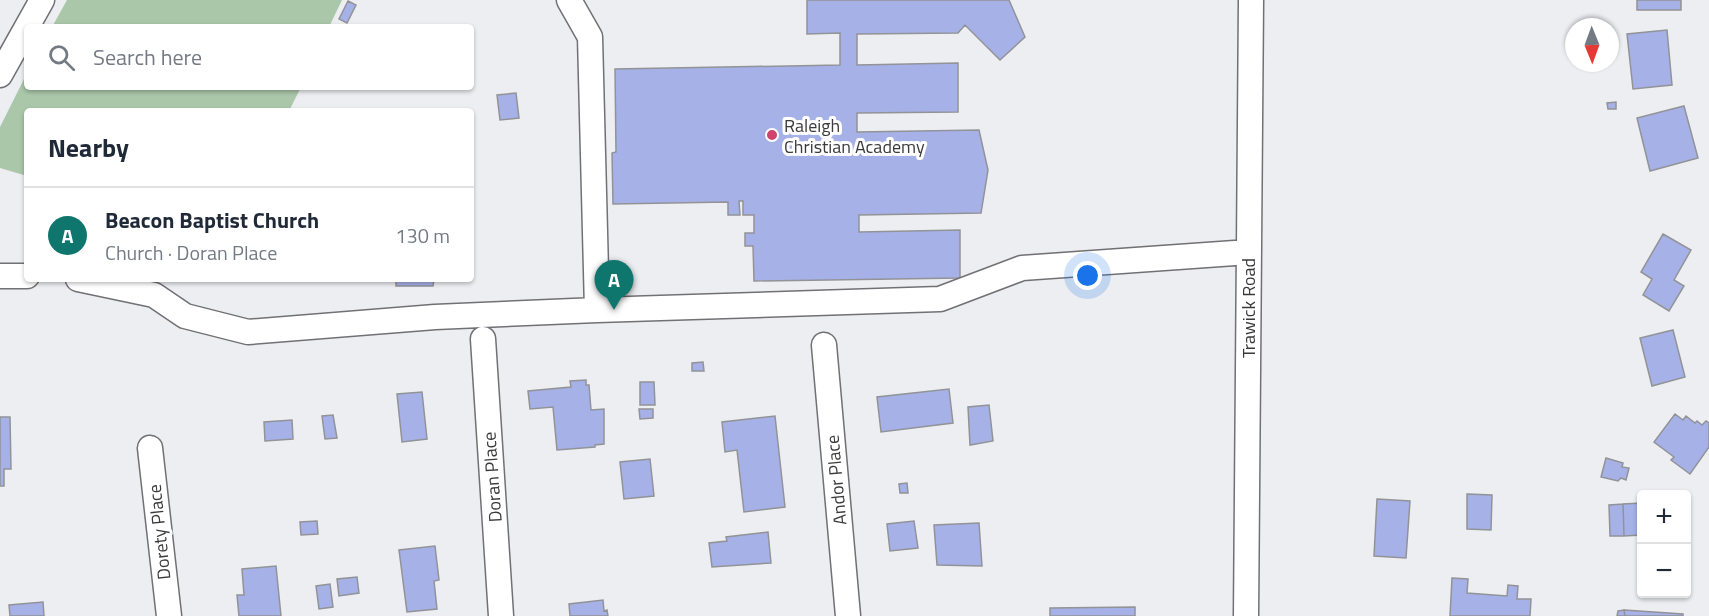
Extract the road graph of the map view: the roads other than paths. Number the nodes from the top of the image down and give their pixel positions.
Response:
1 (42, 0) edge
2 (569, 0) edge
3 (1251, 0) edge
4 (29, 24) edge
5 (24, 32) edge
6 (0, 75) edge
7 (1249, 252) junction
8 (0, 276) edge
9 (24, 276) edge
10 (92, 282) edge
11 (597, 309) junction
12 (483, 339) dead end
13 (824, 345) dead end
14 (150, 448) dead end
15 (168, 616) edge
16 (501, 616) edge
17 (848, 616) edge
18 (1246, 616) edge

1 - 4 street
2 - 11 street
3 - 7 street, Trawick Road
5 - 6 street
7 - 11 street
7 - 18 street, Trawick Road
8 - 9 street
10 - 11 street
12 - 16 street, Doran Place
13 - 17 street, Andor Place
14 - 15 street, Dorety Place

